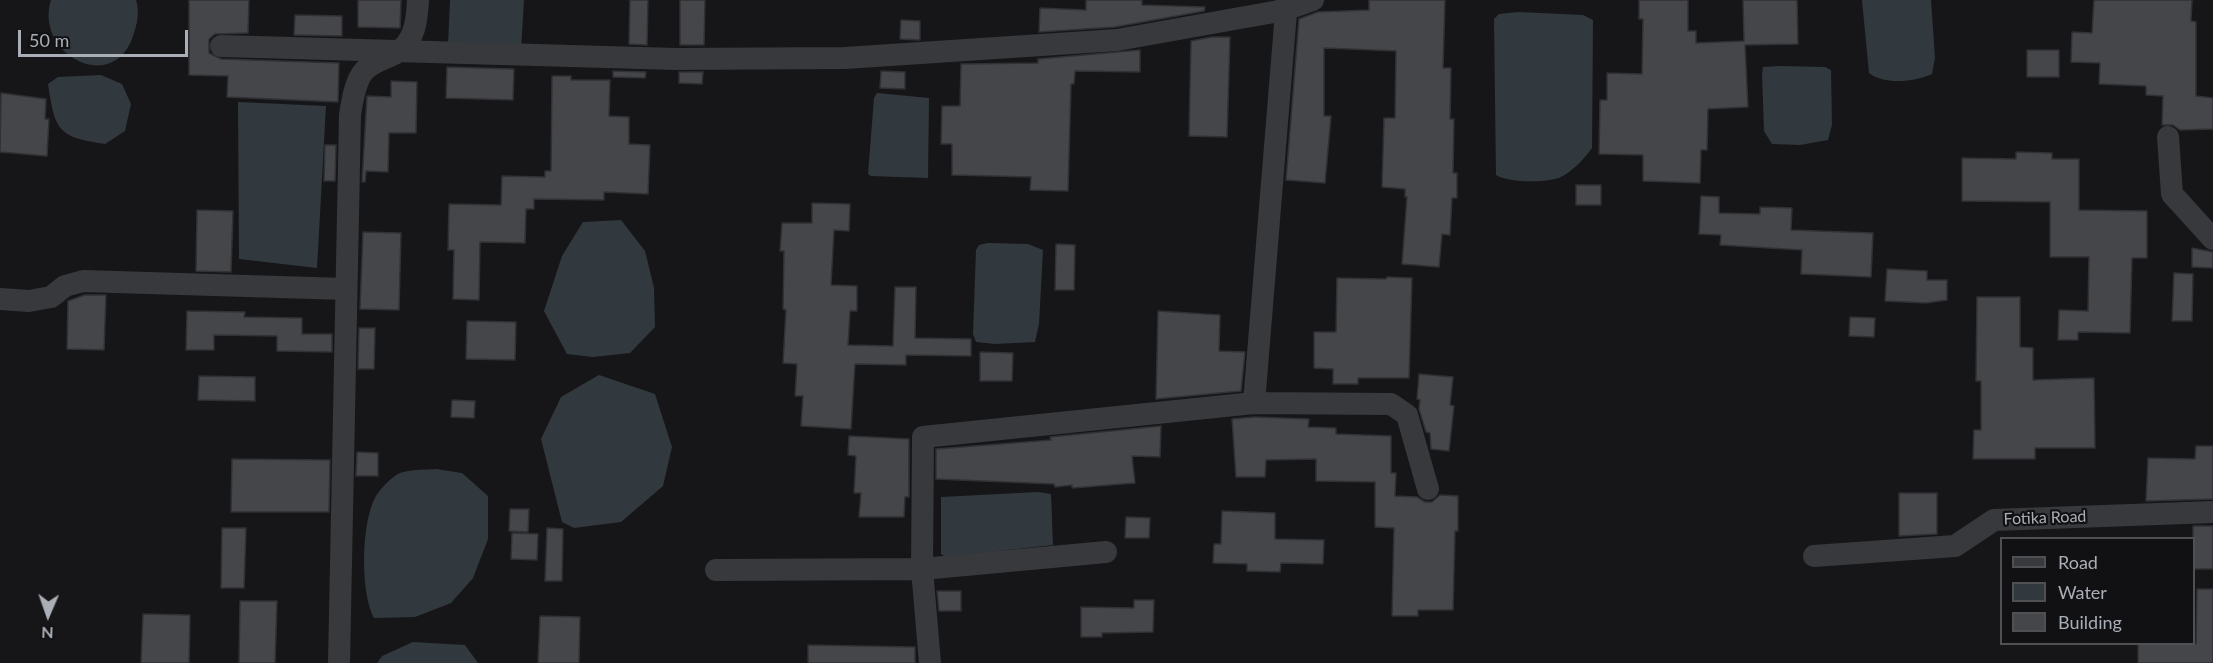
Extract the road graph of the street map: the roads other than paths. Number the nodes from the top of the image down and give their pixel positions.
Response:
1 (418, 0) edge
2 (1313, 0) edge
3 (1286, 5) edge
4 (221, 46) dead end
5 (397, 52) junction
6 (2168, 137) dead end
7 (2213, 239) edge
8 (345, 289) junction
9 (0, 299) edge
10 (1254, 403) junction
11 (1428, 489) dead end
12 (2213, 512) edge
13 (1106, 552) dead end
14 (1814, 556) dead end
15 (922, 569) junction
16 (716, 570) dead end
17 (339, 663) edge
18 (930, 663) edge

1 - 5 street
2 - 3 street
3 - 5 street
3 - 10 street
4 - 5 street
5 - 8 street
6 - 7 street
8 - 9 street
8 - 17 street
10 - 11 street
10 - 15 street
12 - 14 street, Fotika Road
13 - 15 street
15 - 16 street
15 - 18 street

